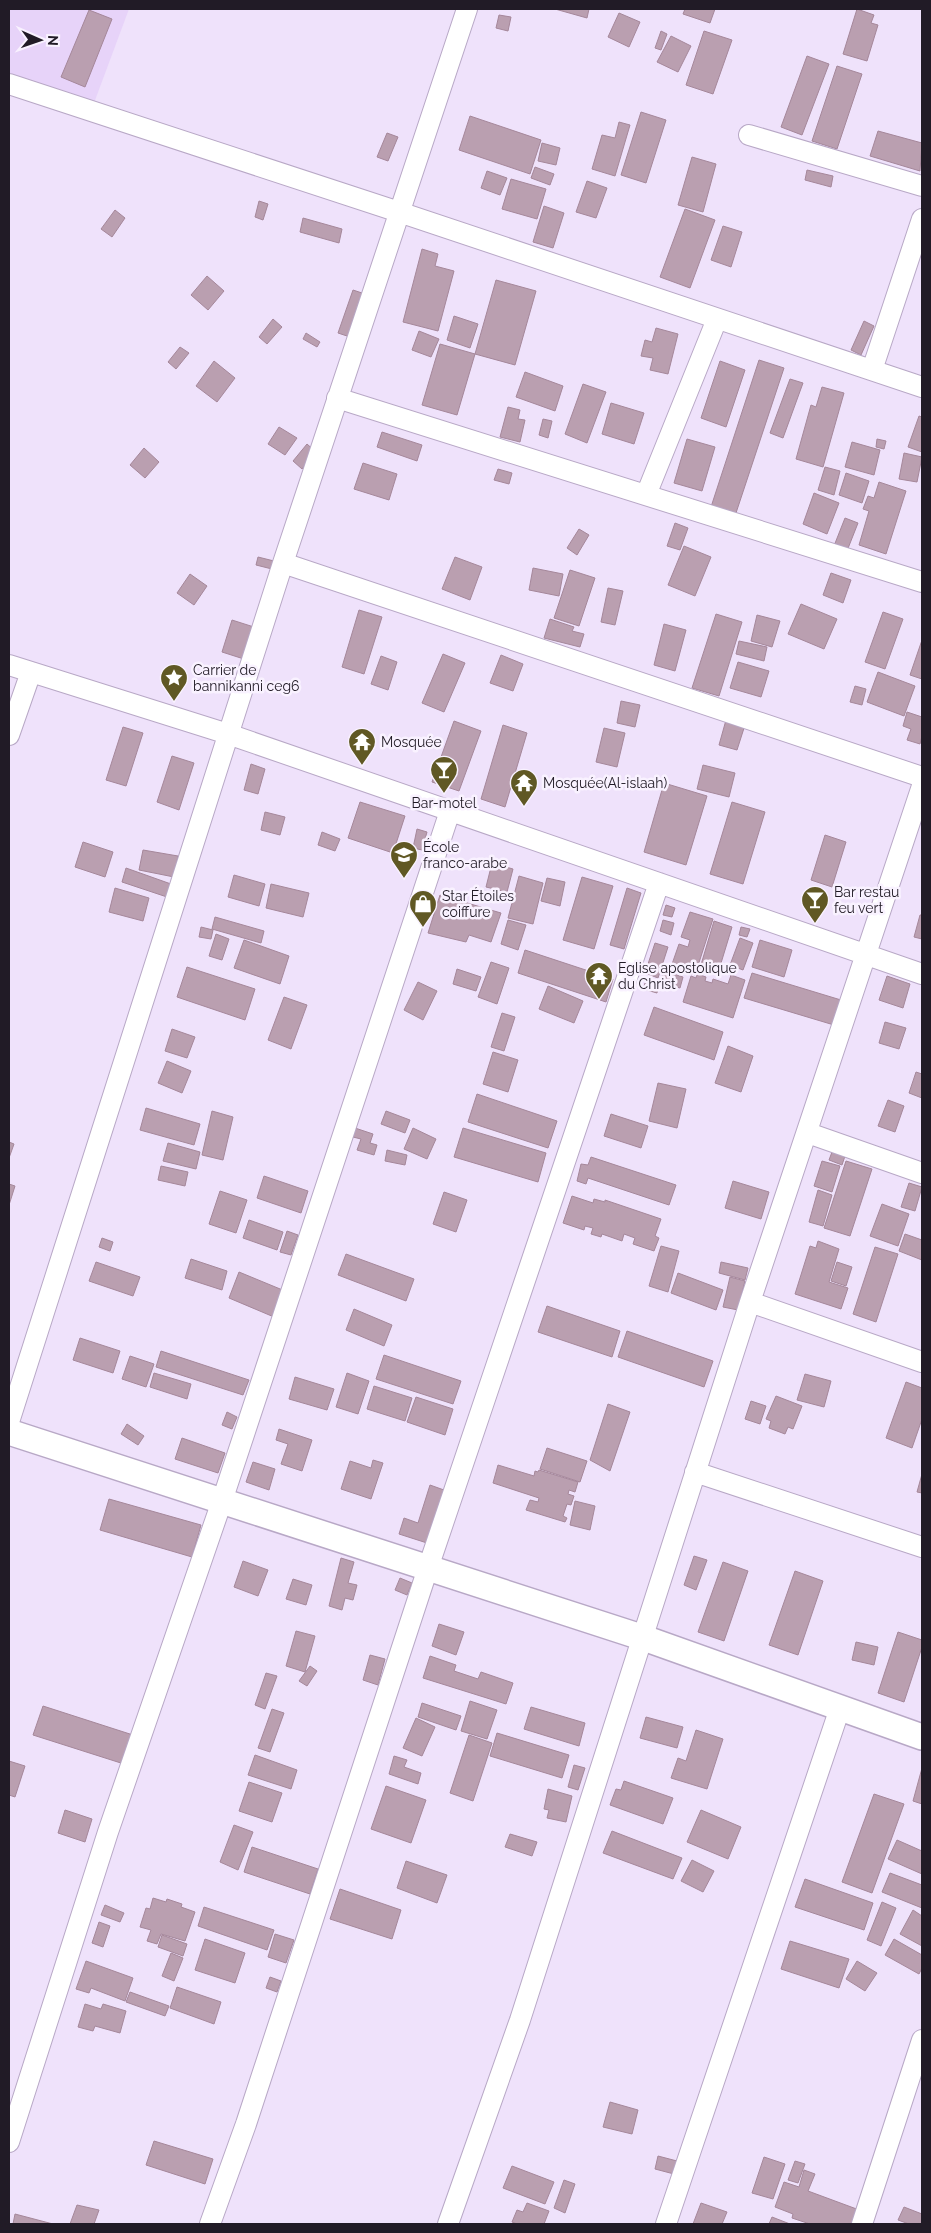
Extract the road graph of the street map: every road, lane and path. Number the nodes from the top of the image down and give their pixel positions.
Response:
1 (467, 9) edge
2 (9, 84) edge
3 (749, 136) dead end
4 (922, 186) edge
5 (399, 212) junction
6 (922, 218) edge
7 (717, 318) junction
8 (872, 370) junction
9 (922, 387) edge
10 (338, 398) junction
11 (646, 495) junction
12 (283, 563) junction
13 (922, 582) edge
14 (9, 665) edge
15 (31, 672) junction
16 (228, 734) junction
17 (9, 736) edge
18 (922, 777) edge
19 (922, 786) edge
20 (450, 811) junction
21 (659, 883) junction
22 (866, 955) junction
23 (922, 974) edge
24 (808, 1133) junction
25 (922, 1173) edge
26 (750, 1302) junction
27 (922, 1362) edge
28 (9, 1422) edge
29 (9, 1432) edge
30 (695, 1472) junction
31 (222, 1501) junction
32 (922, 1547) edge
33 (428, 1568) junction
34 (641, 1637) junction
35 (840, 1708) junction
36 (922, 1738) edge
37 (922, 2040) edge
38 (9, 2142) edge
39 (210, 2224) edge
40 (448, 2224) edge
41 (666, 2224) edge
42 (862, 2224) edge

1 - 5 street
2 - 5 street
3 - 4 street
5 - 7 street
5 - 10 street
6 - 8 street
7 - 8 street
7 - 11 street
8 - 9 street
10 - 11 street
10 - 12 street
11 - 13 street
12 - 16 street
12 - 18 street
14 - 15 street
15 - 16 street
15 - 17 street
16 - 20 street
16 - 28 street
19 - 22 street
20 - 21 street
20 - 31 street
21 - 22 street
21 - 33 street
22 - 23 street
22 - 24 street
24 - 25 street
24 - 26 street
26 - 27 street
26 - 30 street
29 - 31 street
30 - 32 street
30 - 34 street
31 - 33 street
31 - 38 street
33 - 34 street
33 - 39 street
34 - 35 street
34 - 40 street
35 - 36 street
35 - 41 street
37 - 42 street

